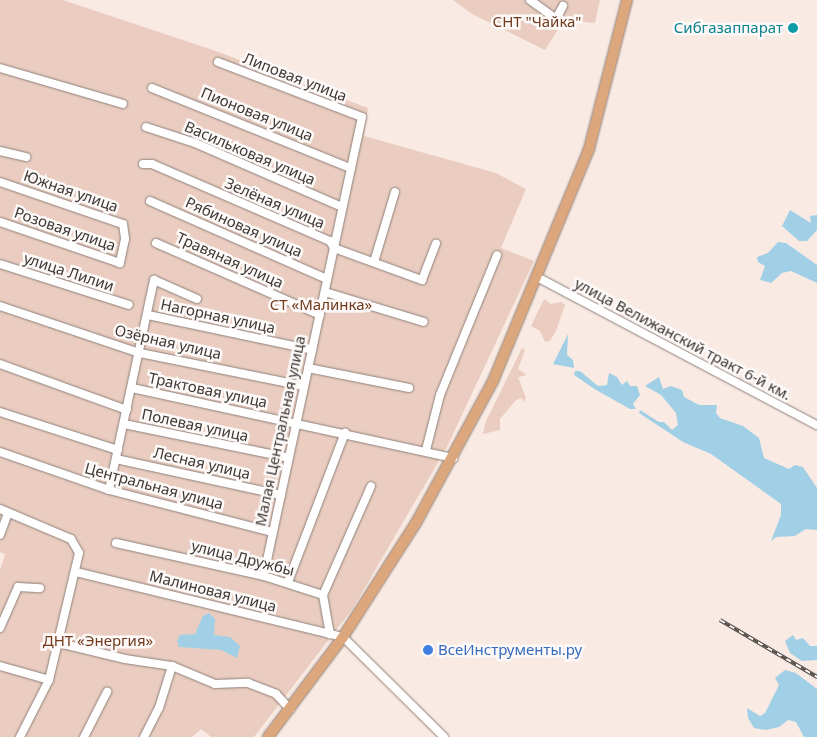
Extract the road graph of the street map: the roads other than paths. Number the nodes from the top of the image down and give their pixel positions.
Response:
1 (530, 0) edge
2 (627, 0) edge
3 (563, 6) dead end
4 (218, 62) dead end
5 (0, 68) edge
6 (152, 88) dead end
7 (123, 104) dead end
8 (362, 117) joint
9 (146, 127) dead end
10 (0, 151) edge
11 (26, 158) dead end
12 (143, 164) dead end
13 (350, 168) junction
14 (0, 182) edge
15 (395, 192) dead end
16 (150, 201) dead end
17 (342, 207) junction
18 (0, 222) edge
19 (156, 243) dead end
20 (436, 244) dead end
21 (334, 248) junction
22 (496, 255) dead end
23 (374, 262) junction
24 (120, 263) joint
25 (0, 264) edge
26 (537, 277) junction
27 (327, 279) junction
28 (325, 292) junction
29 (197, 299) dead end
30 (130, 305) dead end
31 (0, 306) edge
32 (148, 315) junction
33 (320, 315) junction
34 (424, 322) dead end
35 (312, 350) junction
36 (140, 353) junction
37 (0, 364) edge
38 (308, 368) junction
39 (304, 386) junction
40 (132, 388) junction
41 (409, 388) dead end
42 (127, 410) junction
43 (0, 412) edge
44 (297, 423) junction
45 (124, 424) junction
46 (817, 425) edge
47 (345, 432) junction
48 (426, 450) junction
49 (0, 452) edge
50 (117, 454) junction
51 (289, 458) junction
52 (453, 458) junction
53 (371, 486) dead end
54 (109, 490) junction
55 (281, 495) junction
56 (0, 509) edge
57 (8, 512) junction
58 (273, 532) junction
59 (0, 535) edge
60 (116, 543) dead end
61 (76, 572) junction
62 (264, 576) junction
63 (288, 582) junction
64 (40, 588) dead end
65 (323, 595) junction
66 (0, 628) edge
67 (330, 634) junction
68 (343, 637) junction
69 (59, 643) junction
70 (0, 666) edge
71 (172, 666) junction
72 (50, 680) junction
73 (107, 692) dead end
74 (290, 709) junction
75 (20, 737) edge
76 (84, 737) edge
77 (144, 737) edge
78 (268, 737) edge
79 (444, 737) edge

1 - 3 street
2 - 26 main road
4 - 8 street, Липовая улица
5 - 7 street
6 - 13 street, Пионовая улица
8 - 13 street, Малая Центральная улица
9 - 17 street, Васильковая улица
10 - 11 street
12 - 21 street, Зелёная улица
13 - 17 street, Малая Центральная улица
14 - 24 street, Южная улица
15 - 23 street
16 - 27 street, Рябиновая улица
17 - 21 street, Малая Центральная улица
18 - 24 street, Розовая улица
19 - 33 street, Травяная улица
20 - 23 street, Зелёная улица
21 - 23 street, Зелёная улица
21 - 27 street, Малая Центральная улица
22 - 48 street
25 - 30 street, улица Лилии
26 - 46 street, улица Велижанский тракт 6-й км.
26 - 52 main road
27 - 28 street, Малая Центральная улица
28 - 33 street, Малая Центральная улица
28 - 34 street
29 - 32 street
31 - 36 street, Озёрная улица
32 - 35 street, Нагорная улица
32 - 36 street
33 - 35 street, Малая Центральная улица
35 - 38 street, Малая Центральная улица
36 - 39 street, Озёрная улица
36 - 40 street
37 - 42 street, Полевая улица
38 - 39 street, Малая Центральная улица
38 - 41 street
39 - 44 street, Малая Центральная улица
40 - 42 street
40 - 44 street, Трактовая улица
42 - 45 street
43 - 50 street, Лесная улица
44 - 47 street, Трактовая улица
44 - 51 street, Малая Центральная улица
45 - 50 street
45 - 51 street, Полевая улица
47 - 48 street, Трактовая улица
47 - 63 street
48 - 52 street, Трактовая улица
49 - 54 street, Центральная улица
50 - 54 street
50 - 55 street, Лесная улица
51 - 55 street, Малая Центральная улица
52 - 68 main road
53 - 65 street
54 - 58 street, Центральная улица
55 - 58 street, Малая Центральная улица
56 - 57 street
57 - 59 street
57 - 61 street
58 - 62 street, Малая Центральная улица
60 - 62 street, улица Дружбы
61 - 67 street, Малиновая улица
61 - 69 street
62 - 63 street, улица Дружбы
63 - 65 street, улица Дружбы
64 - 66 street
65 - 67 street
67 - 68 street, Малиновая улица
68 - 74 main road
68 - 79 street
69 - 71 street
69 - 72 street
70 - 72 street
71 - 74 street
71 - 77 street
72 - 75 street
73 - 76 street
74 - 78 main road

